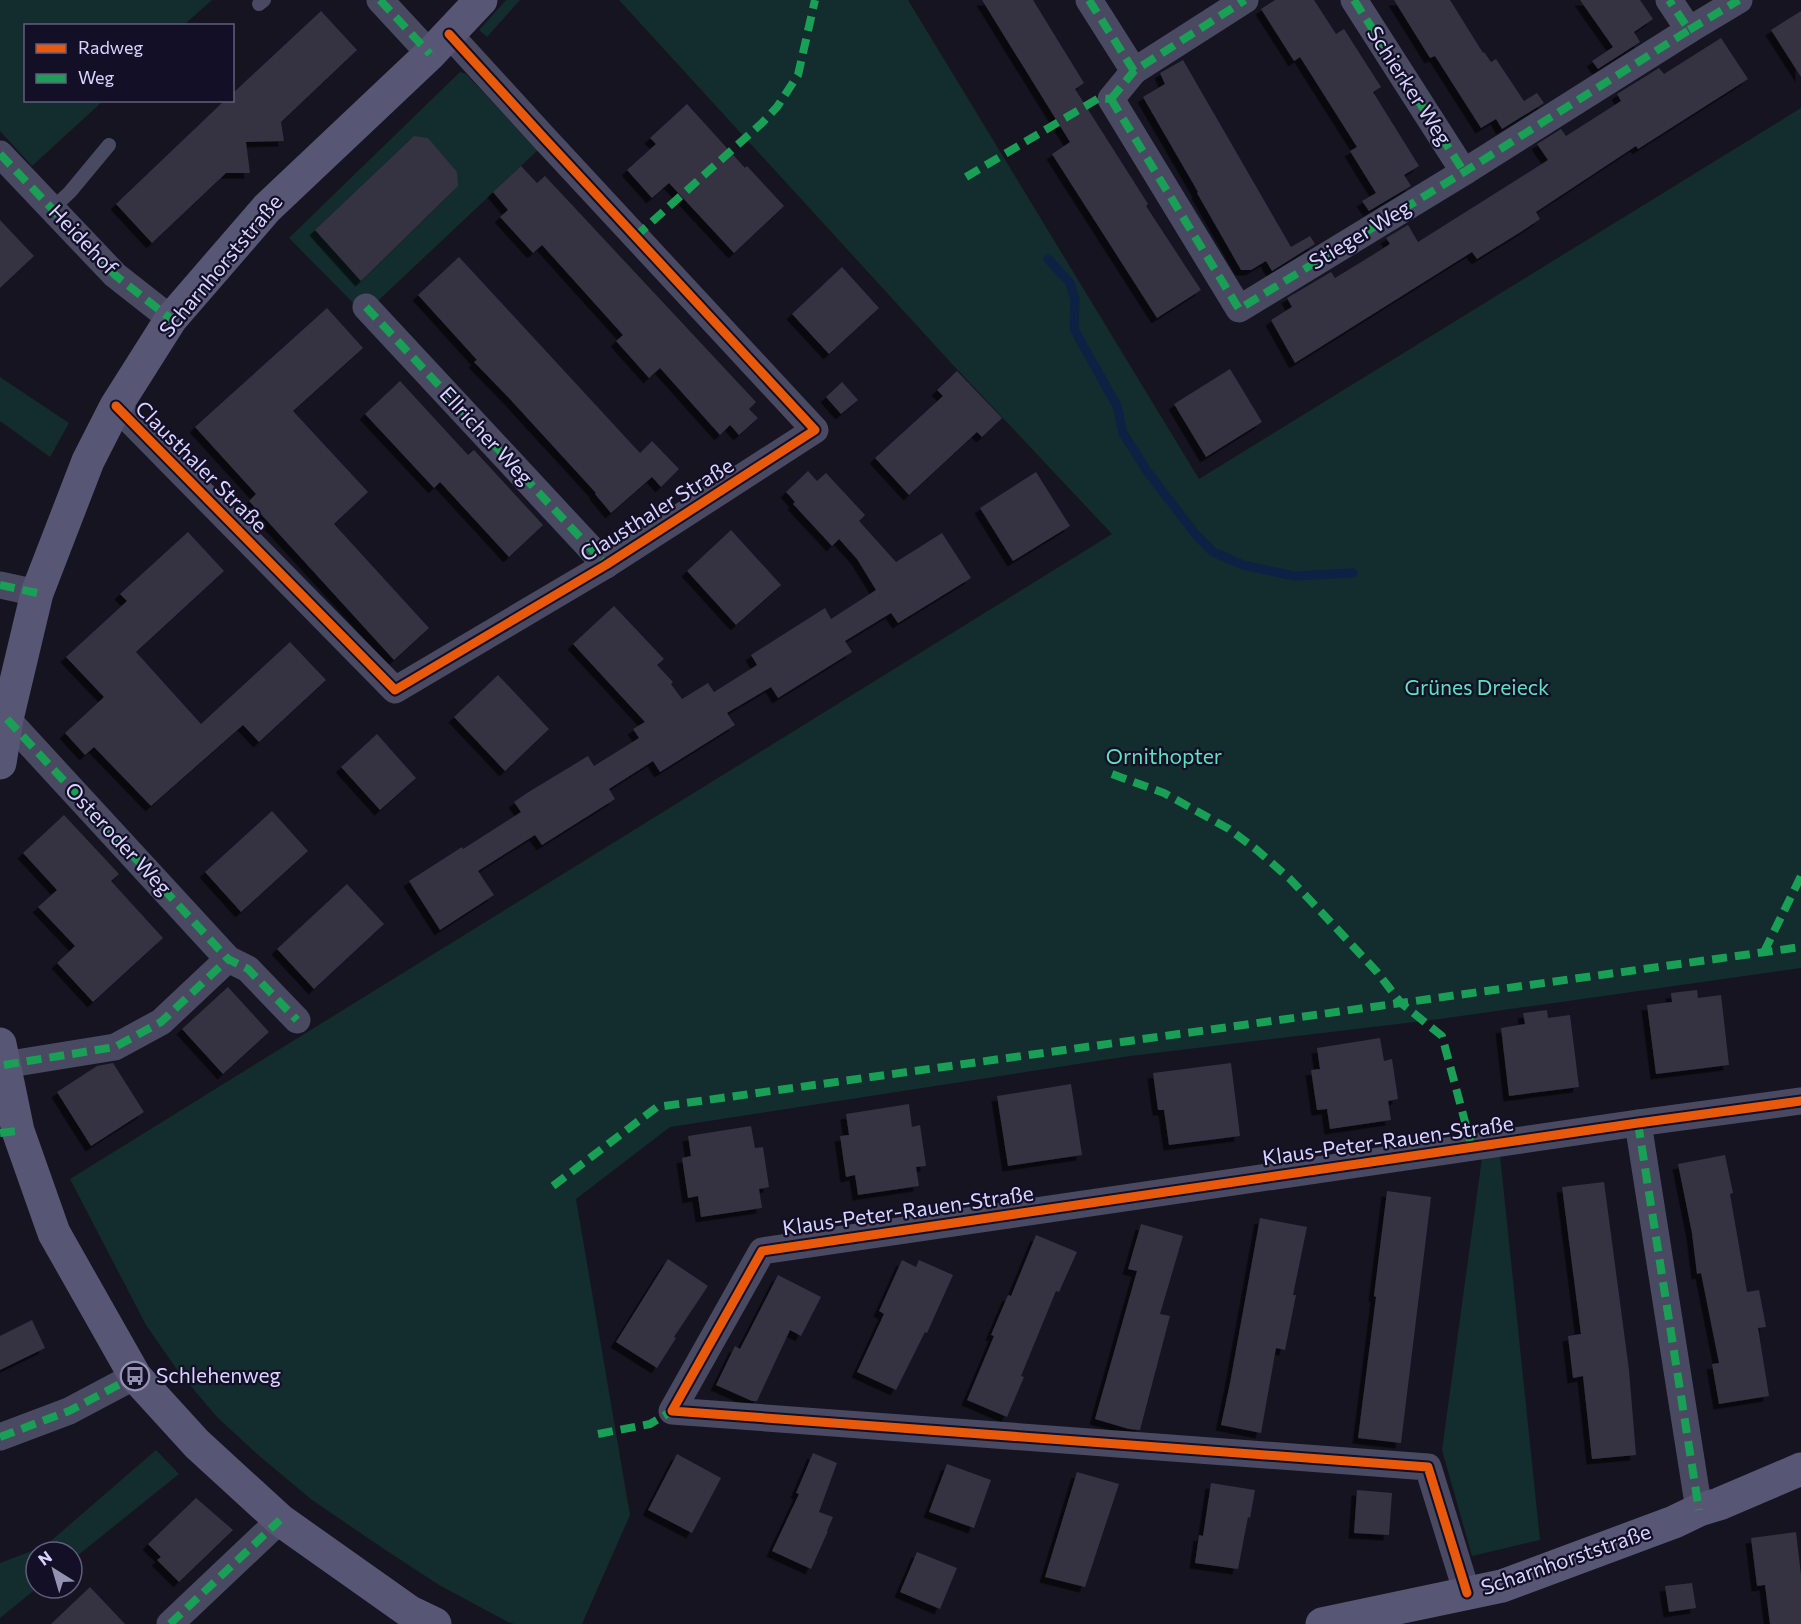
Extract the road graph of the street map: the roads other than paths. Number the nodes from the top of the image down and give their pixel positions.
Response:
1 (380, 0) edge
2 (481, 0) edge
3 (1089, 0) edge
4 (1245, 0) edge
5 (1354, 0) edge
6 (1669, 0) edge
7 (1739, 0) edge
8 (1689, 30) junction
9 (440, 44) junction
10 (1134, 71) junction
11 (109, 146) dead end
12 (0, 154) edge
13 (1464, 172) junction
14 (52, 209) junction
15 (366, 308) dead end
16 (171, 319) junction
17 (116, 406) junction
18 (606, 565) junction
19 (0, 585) edge
20 (37, 593) junction
21 (6, 719) junction
22 (0, 762) edge
23 (228, 959) junction
24 (297, 1020) dead end
25 (2, 1054) edge
26 (1801, 1101) edge
27 (1638, 1123) junction
28 (9, 1132) edge
29 (135, 1376) junction
30 (0, 1437) edge
31 (1801, 1469) edge
32 (1699, 1510) junction
33 (280, 1520) junction
34 (1467, 1593) junction
35 (170, 1624) edge
36 (435, 1624) edge
37 (1322, 1624) edge

1 - 9 street
2 - 9 street, Scharnhorststraße
3 - 10 street
4 - 10 street
5 - 13 street, Schierker Weg
6 - 8 street
7 - 8 street, Stieger Weg
8 - 13 street, Stieger Weg
9 - 16 street, Scharnhorststraße
9 - 18 street, Clausthaler Straße
10 - 13 street, Stieger Weg
11 - 14 lane
12 - 14 street, Heidehof
14 - 16 street, Heidehof
15 - 18 street, Ellricher Weg
16 - 17 street, Scharnhorststraße
17 - 18 street, Clausthaler Straße
17 - 20 street, Scharnhorststraße
19 - 20 street
20 - 21 street, Scharnhorststraße
21 - 22 street, Scharnhorststraße
21 - 23 street, Osteroder Weg
23 - 24 street, Osteroder Weg
23 - 25 street
25 - 28 street
26 - 27 street, Klaus-Peter-Rauen-Straße
27 - 32 street
27 - 34 street, Klaus-Peter-Rauen-Straße
28 - 29 street
29 - 30 street
29 - 33 street
31 - 32 street, Scharnhorststraße
32 - 34 street, Scharnhorststraße
33 - 35 street
33 - 36 street
34 - 37 street, Scharnhorststraße

